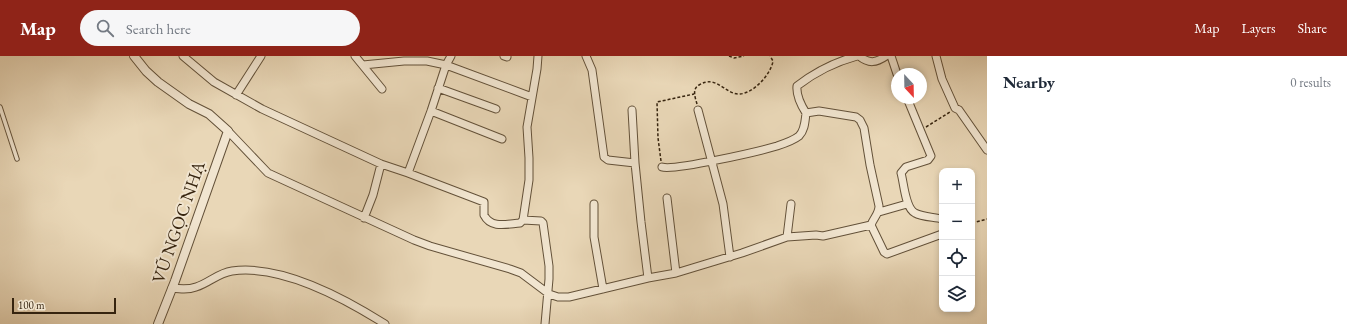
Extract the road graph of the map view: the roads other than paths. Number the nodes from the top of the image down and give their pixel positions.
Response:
1 (134, 56) edge
2 (183, 56) edge
3 (261, 56) edge
4 (355, 56) edge
5 (451, 56) edge
6 (538, 56) edge
7 (586, 56) edge
8 (858, 56) edge
9 (886, 56) edge
10 (891, 56) edge
11 (936, 56) edge
12 (363, 65) junction
13 (446, 65) junction
14 (895, 68) edge
15 (438, 88) junction
16 (382, 89) dead end
17 (236, 95) junction
18 (532, 97) junction
19 (910, 104) edge
20 (0, 107) edge
21 (496, 109) dead end
22 (632, 110) dead end
23 (698, 110) road end
24 (431, 111) junction
25 (806, 113) junction
26 (228, 131) junction
27 (502, 139) dead end
28 (987, 150) edge
29 (17, 160) dead end
30 (712, 161) junction
31 (635, 163) junction
32 (381, 164) junction
33 (662, 167) road end
34 (408, 173) junction
35 (667, 198) dead end
36 (594, 204) dead end
37 (790, 204) dead end
38 (907, 204) junction
39 (879, 212) junction
40 (364, 218) junction
41 (939, 218) edge
42 (523, 220) junction
43 (871, 225) junction
44 (939, 235) edge
45 (787, 237) junction
46 (730, 257) junction
47 (676, 273) junction
48 (648, 278) junction
49 (172, 288) junction
50 (603, 289) junction
51 (549, 294) junction
52 (158, 324) edge
53 (385, 324) edge
54 (545, 324) edge

1 - 26 street
2 - 17 street
3 - 17 street
4 - 12 street
5 - 13 street
6 - 18 street
7 - 31 street
8 - 9 street
8 - 25 street
10 - 14 street
11 - 28 street
12 - 13 street
12 - 16 street
13 - 15 street
13 - 18 street
15 - 21 street
15 - 24 street
17 - 32 street
18 - 42 street
19 - 38 street
20 - 29 lane
22 - 31 street
23 - 30 street
24 - 27 street
24 - 34 street
25 - 30 street
25 - 39 street
26 - 40 street
26 - 49 street, VŨ NGỌC NHẠ
30 - 33 street
30 - 46 street
31 - 48 street
32 - 34 street
32 - 40 street
34 - 42 street
35 - 47 street
36 - 50 street
37 - 45 street
38 - 39 street
38 - 41 street
39 - 43 street
40 - 51 street
42 - 51 street
43 - 44 street
43 - 45 street
45 - 46 street
46 - 47 street
47 - 48 street
48 - 50 street
49 - 52 street, VŨ NGỌC NHẠ
49 - 53 street
50 - 51 street
51 - 54 street

